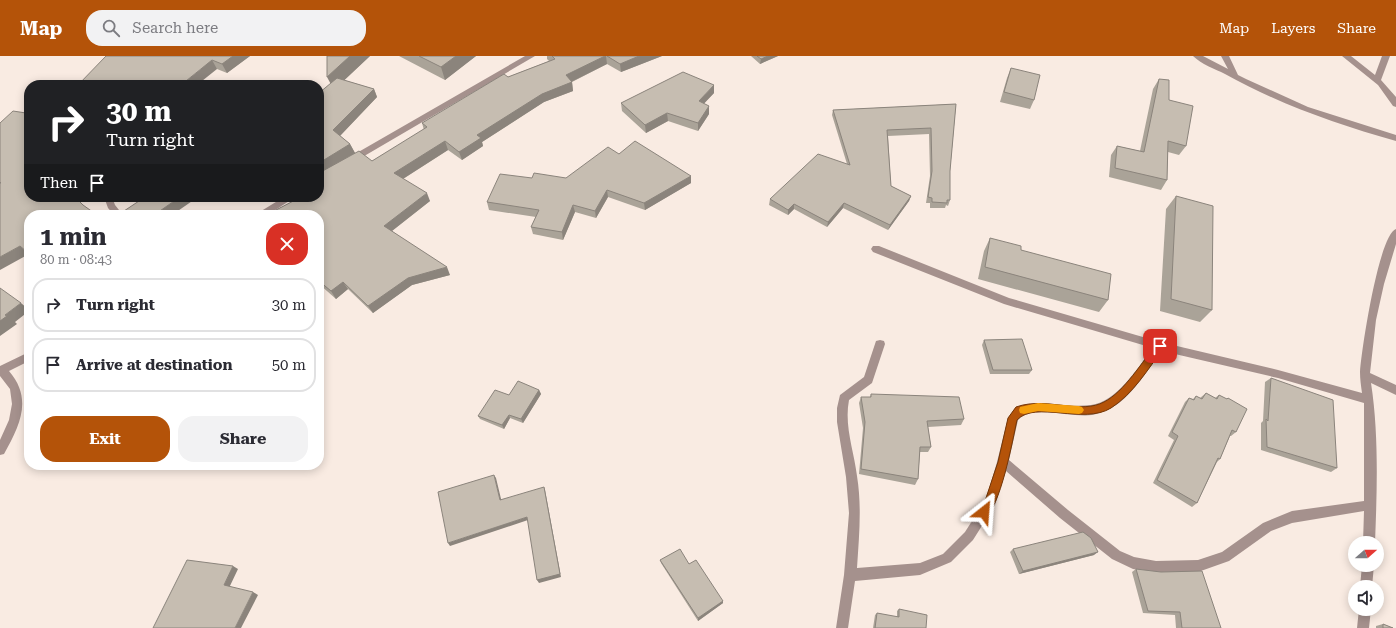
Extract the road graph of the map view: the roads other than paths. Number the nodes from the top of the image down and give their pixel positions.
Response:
1 (532, 56) edge
2 (1197, 56) edge
3 (1225, 56) edge
4 (1346, 56) edge
5 (1386, 56) edge
6 (1235, 78) junction
7 (1377, 81) junction
8 (1396, 104) edge
9 (1396, 138) edge
10 (344, 164) edge
11 (283, 202) edge
12 (269, 210) edge
13 (1396, 232) edge
14 (876, 249) dead end
15 (880, 344) dead end
16 (1160, 346) junction
17 (24, 358) edge
18 (1, 370) edge
19 (1365, 375) junction
20 (1396, 390) edge
21 (1369, 400) junction
22 (0, 450) edge
23 (1003, 462) junction
24 (1371, 505) junction
25 (1369, 536) edge
26 (850, 574) junction
27 (1364, 616) edge
28 (842, 628) edge
29 (1363, 628) edge

1 - 10 street
2 - 6 street
3 - 6 street
4 - 7 street
5 - 7 street
6 - 9 street
7 - 8 street
11 - 12 street
13 - 19 street
14 - 16 street
15 - 26 street
16 - 21 street
16 - 23 street
17 - 18 street
18 - 22 street
19 - 20 street
19 - 21 street
21 - 24 street
23 - 24 street
23 - 26 street
24 - 25 street
26 - 28 street
27 - 29 street

